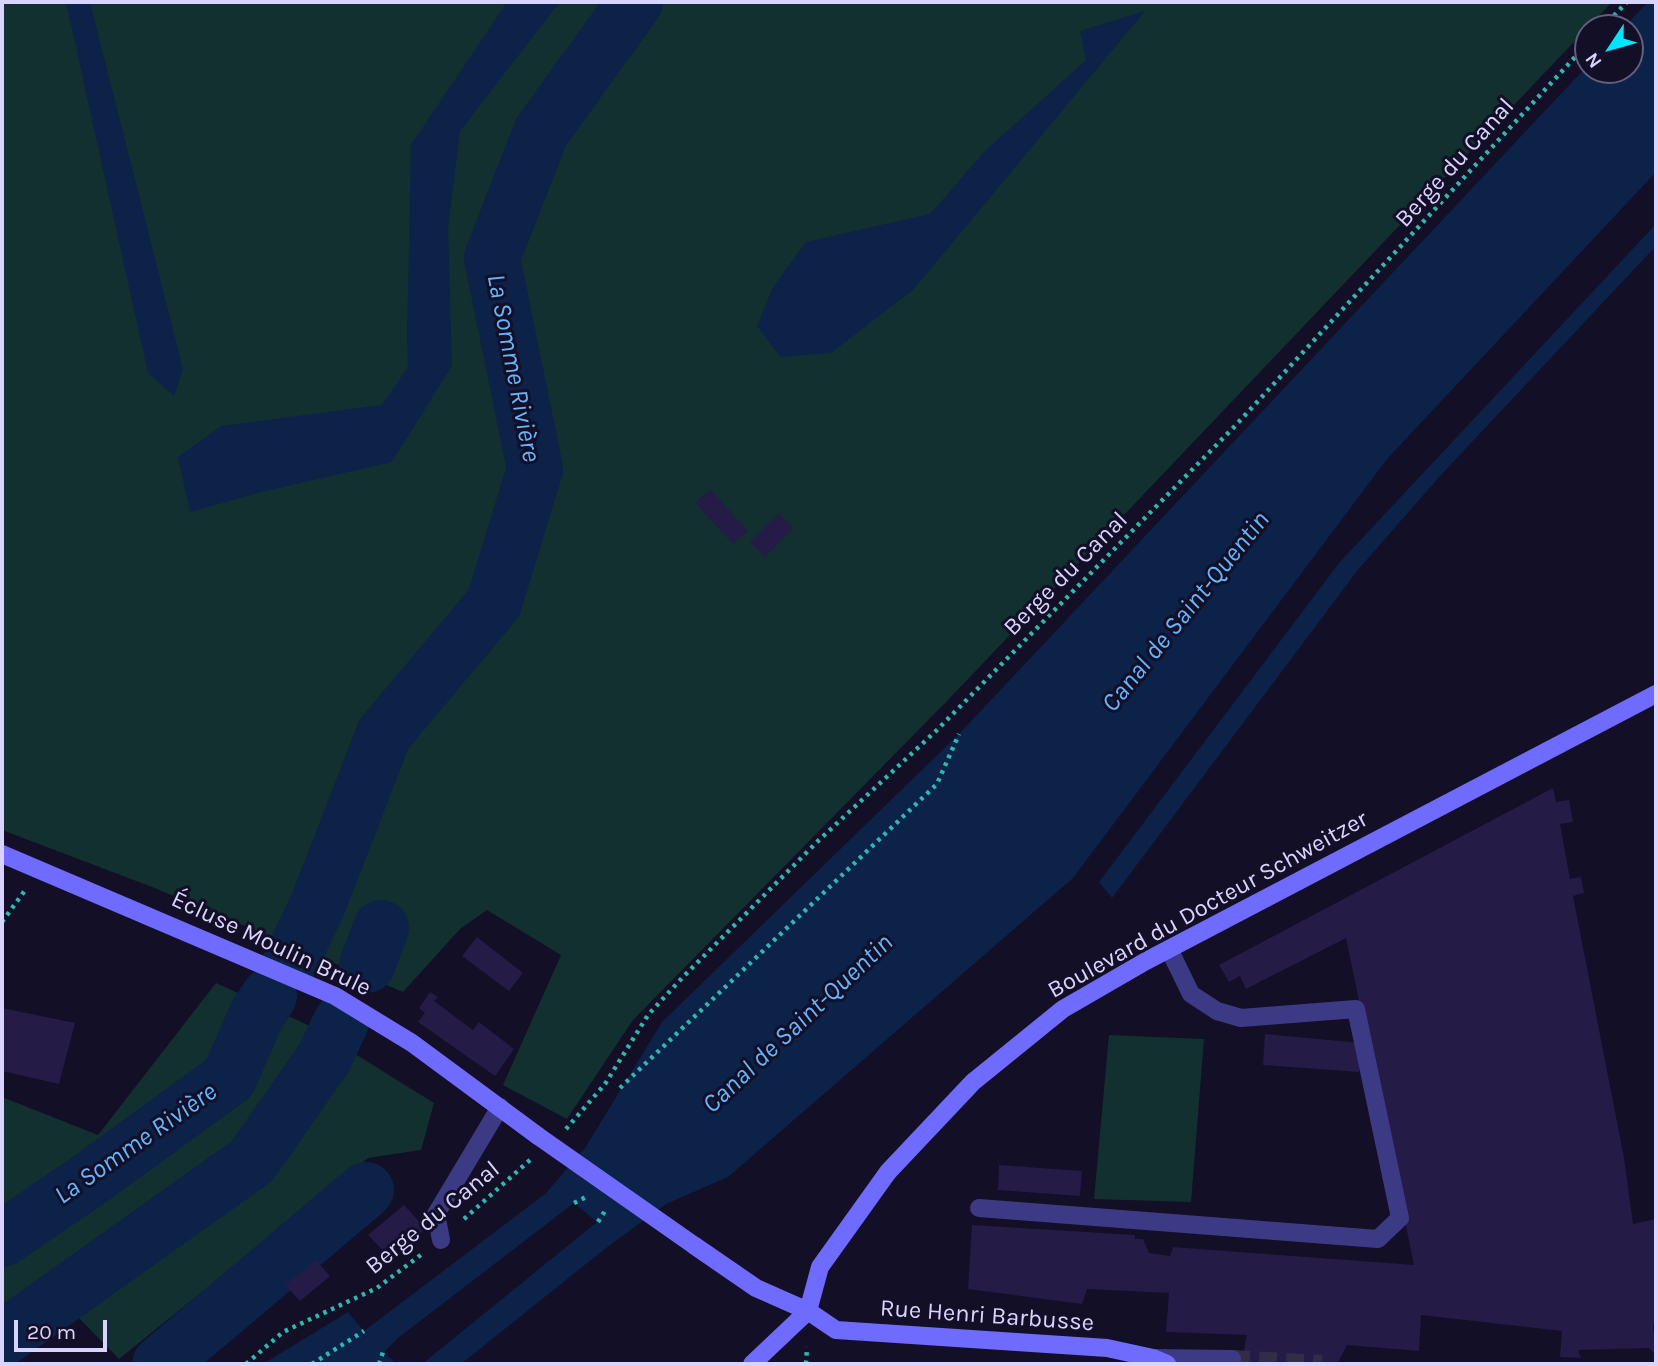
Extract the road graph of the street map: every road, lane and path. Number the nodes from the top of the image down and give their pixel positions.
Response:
1 (1574, 58) edge
2 (1656, 694) edge
3 (959, 734) dead end
4 (2, 854) edge
5 (39, 869) junction
6 (2, 922) edge
7 (1169, 949) junction
8 (620, 1088) dead end
9 (500, 1107) junction
10 (569, 1127) dead end
11 (532, 1158) dead end
12 (979, 1208) dead end
13 (441, 1240) junction
14 (695, 1246) joint
15 (808, 1311) junction
16 (364, 1331) dead end
17 (383, 1352) dead end
18 (1232, 1359) dead end
19 (1160, 1361) edge
20 (246, 1364) edge
21 (312, 1364) edge
22 (379, 1364) edge
23 (752, 1364) edge

1 - 10 path, Berge du Canal
2 - 7 street, Boulevard du Docteur Schweitzer
3 - 8 path
4 - 5 street, Écluse Moulin Brule
5 - 6 path
5 - 9 street, Écluse Moulin Brule
7 - 12 street
7 - 15 street, Boulevard du Docteur Schweitzer
9 - 13 street
9 - 14 street, Écluse Moulin Brule, bridge
11 - 13 path, Berge du Canal
13 - 20 path, Berge du Canal
14 - 15 street, Rue Henri Barbusse
15 - 19 street, Rue Henri Barbusse
15 - 23 street
16 - 21 path
17 - 22 path
18 - 19 street

